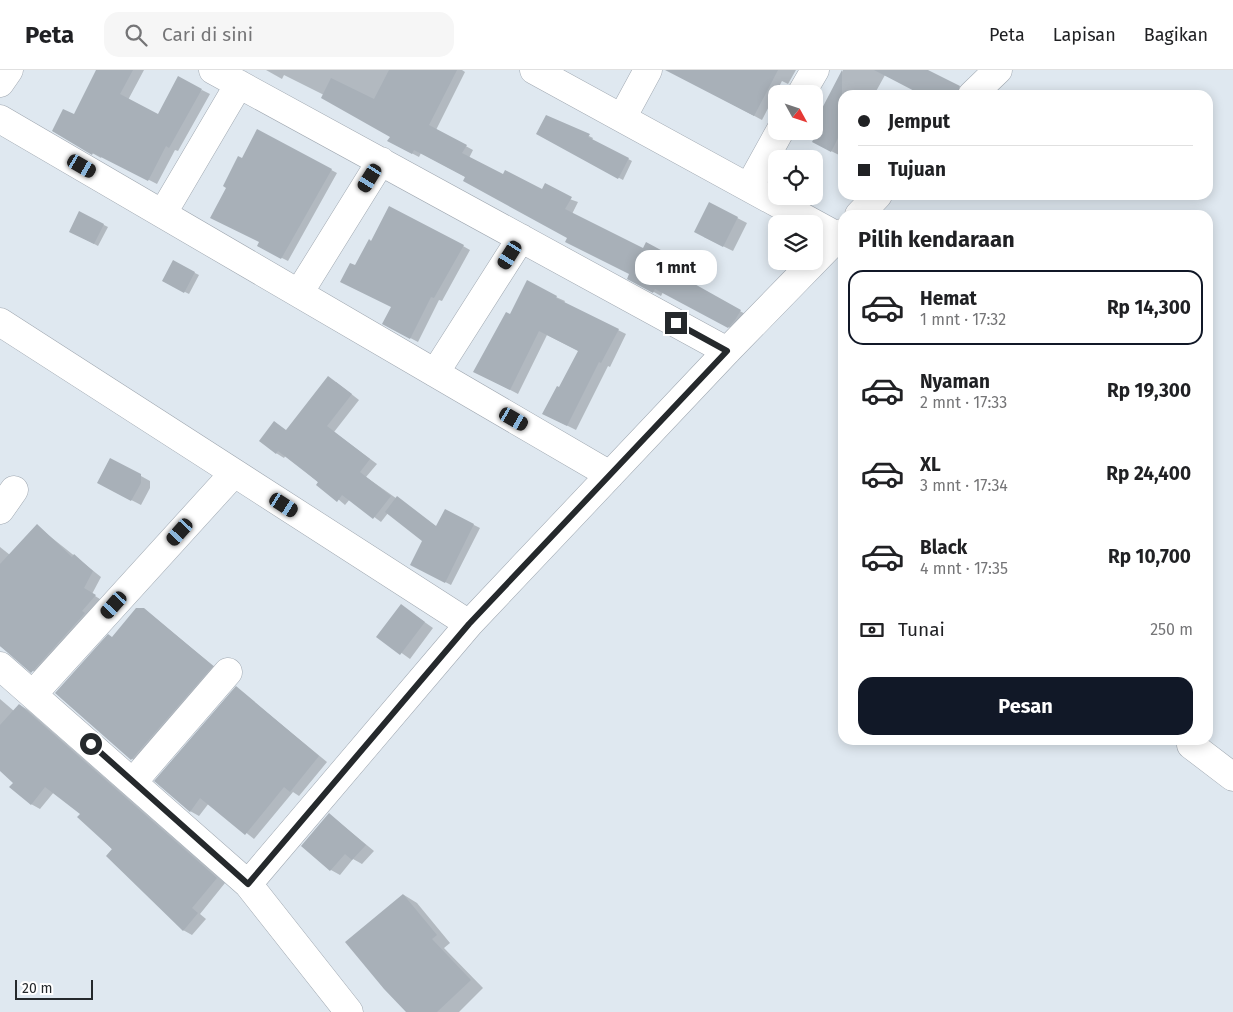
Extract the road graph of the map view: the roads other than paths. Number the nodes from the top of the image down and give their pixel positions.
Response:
1 (9, 70) edge
2 (213, 70) edge
3 (534, 70) edge
4 (648, 70) edge
5 (815, 70) edge
6 (998, 70) edge
7 (0, 83) edge
8 (240, 84) junction
9 (806, 85) edge
10 (977, 90) edge
11 (0, 118) edge
12 (622, 118) junction
13 (775, 140) edge
14 (381, 162) junction
15 (749, 187) junction
16 (873, 200) edge
17 (864, 210) edge
18 (163, 214) junction
19 (838, 233) edge
20 (521, 238) junction
21 (838, 238) edge
22 (299, 293) junction
23 (0, 322) edge
24 (727, 351) junction
25 (435, 373) junction
26 (234, 473) junction
27 (610, 475) junction
28 (469, 624) junction
29 (0, 666) edge
30 (228, 672) dead end
31 (34, 694) junction
32 (1191, 745) dead end
33 (1233, 777) edge
34 (133, 782) junction
35 (248, 884) junction
36 (349, 1012) edge

1 - 7 street
2 - 8 street
3 - 12 street
4 - 12 street
5 - 9 street
6 - 10 street
8 - 14 street
8 - 18 street
11 - 18 street
12 - 15 street
13 - 15 street
14 - 20 street
14 - 22 street
15 - 19 street
16 - 17 street
18 - 22 street
20 - 24 street
20 - 25 street
21 - 24 street
22 - 25 street
23 - 26 street
24 - 27 street
25 - 27 street
26 - 28 street
26 - 31 street
27 - 28 street
28 - 35 street
29 - 31 street
30 - 34 street
31 - 34 street
32 - 33 street
34 - 35 street
35 - 36 street

